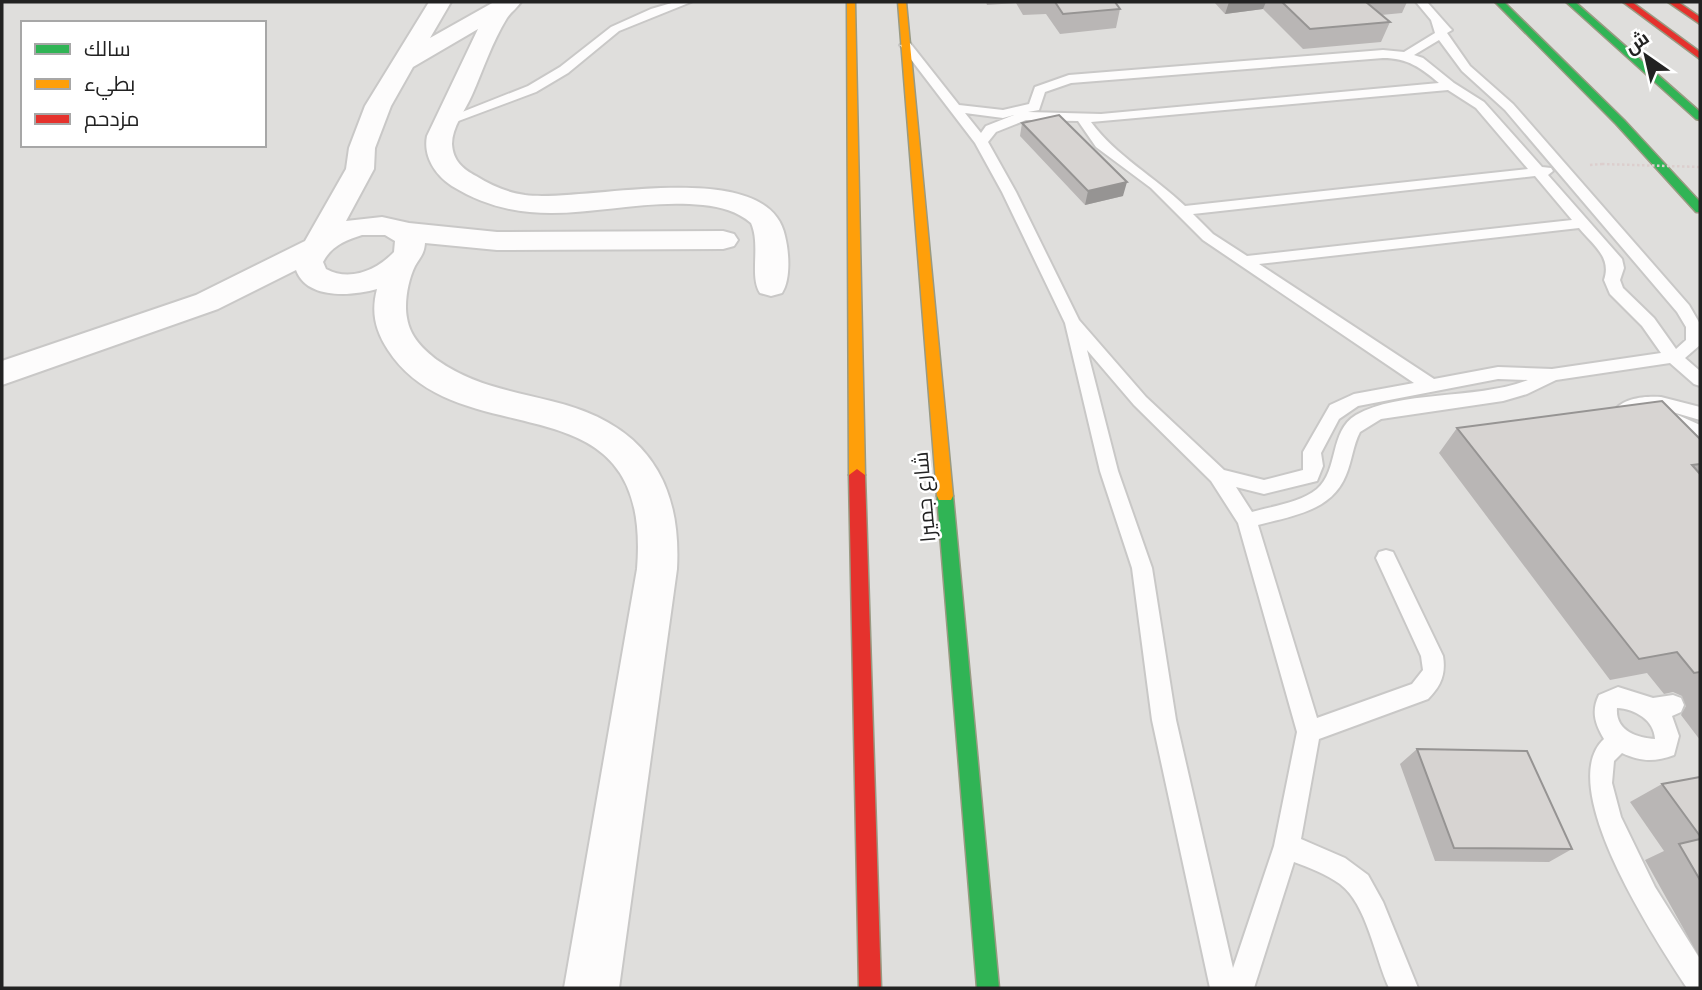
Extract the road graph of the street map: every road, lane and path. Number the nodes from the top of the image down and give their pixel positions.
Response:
1 (440, 2) edge
2 (686, 2) edge
3 (850, 2) edge
4 (902, 2) edge
5 (1422, 2) edge
6 (1499, 2) edge
7 (1570, 2) edge
8 (1672, 2) edge
9 (508, 3) edge
10 (1632, 6) edge
11 (1436, 21) junction
12 (1700, 21) edge
13 (1441, 35) junction
14 (906, 45) junction
15 (1449, 47) junction
16 (1406, 56) junction
17 (1700, 56) edge
18 (1423, 64) junction
19 (401, 65) junction
20 (1700, 70) edge
21 (1450, 86) junction
22 (1509, 107) junction
23 (955, 108) junction
24 (1039, 111) junction
25 (1700, 117) edge
26 (1083, 119) junction
27 (448, 120) junction
28 (981, 142) junction
29 (1602, 164) dead end
30 (1700, 167) edge
31 (360, 169) junction
32 (1562, 169) junction
33 (1539, 171) junction
34 (1700, 209) edge
35 (1182, 211) junction
36 (1583, 223) junction
37 (401, 230) junction
38 (723, 240) dead end
39 (498, 241) junction
40 (317, 247) junction
41 (1243, 261) junction
42 (402, 264) junction
43 (332, 284) junction
44 (771, 286) dead end
45 (207, 302) junction
46 (390, 322) junction
47 (1072, 322) junction
48 (1673, 357) junction
49 (2, 373) edge
50 (1552, 375) junction
51 (1700, 380) edge
52 (1430, 385) junction
53 (1700, 414) edge
54 (1700, 432) edge
55 (1218, 476) junction
56 (1247, 521) junction
57 (1386, 558) dead end
58 (1308, 732) junction
59 (1620, 740) junction
60 (1287, 846) junction
61 (1700, 983) edge
62 (592, 988) edge
63 (870, 988) edge
64 (988, 988) edge
65 (1224, 988) edge
66 (1240, 988) edge
67 (1404, 988) edge

1 - 19 street
2 - 27 lane
3 - 63 main road
4 - 14 main road, شارع جميرا
5 - 11 lane
6 - 34 main road
7 - 25 main road
8 - 12 main road
9 - 19 street
9 - 27 street
10 - 17 main road
10 - 20 main road
11 - 13 lane
11 - 22 lane
13 - 15 lane
13 - 16 lane
14 - 23 lane
14 - 64 main road, شارع جميرا
15 - 18 lane
15 - 22 lane
16 - 18 lane
16 - 24 lane
18 - 21 lane
19 - 31 street
21 - 26 lane
21 - 33 lane
22 - 32 lane
23 - 24 lane
23 - 28 lane
24 - 26 lane
24 - 28 lane
26 - 35 lane
27 - 44 street
28 - 47 lane
29 - 30 path, bridge
31 - 37 street
31 - 40 street
32 - 33 lane
32 - 48 lane
33 - 35 lane
33 - 36 lane
35 - 41 lane
36 - 41 lane
36 - 48 lane
37 - 39 street
37 - 40 street
37 - 42 street
38 - 39 street
39 - 42 street
40 - 43 street
40 - 45 street
41 - 52 lane
42 - 43 street
42 - 46 street
43 - 45 street
43 - 46 street
45 - 49 street
46 - 62 street
47 - 55 lane
47 - 65 lane
48 - 50 lane
48 - 51 lane
50 - 52 lane
50 - 56 lane
52 - 55 lane
53 - 54 lane
55 - 56 lane
56 - 58 lane
57 - 58 lane
58 - 60 lane
59 - 59 lane
59 - 61 lane
60 - 66 lane
60 - 67 lane

